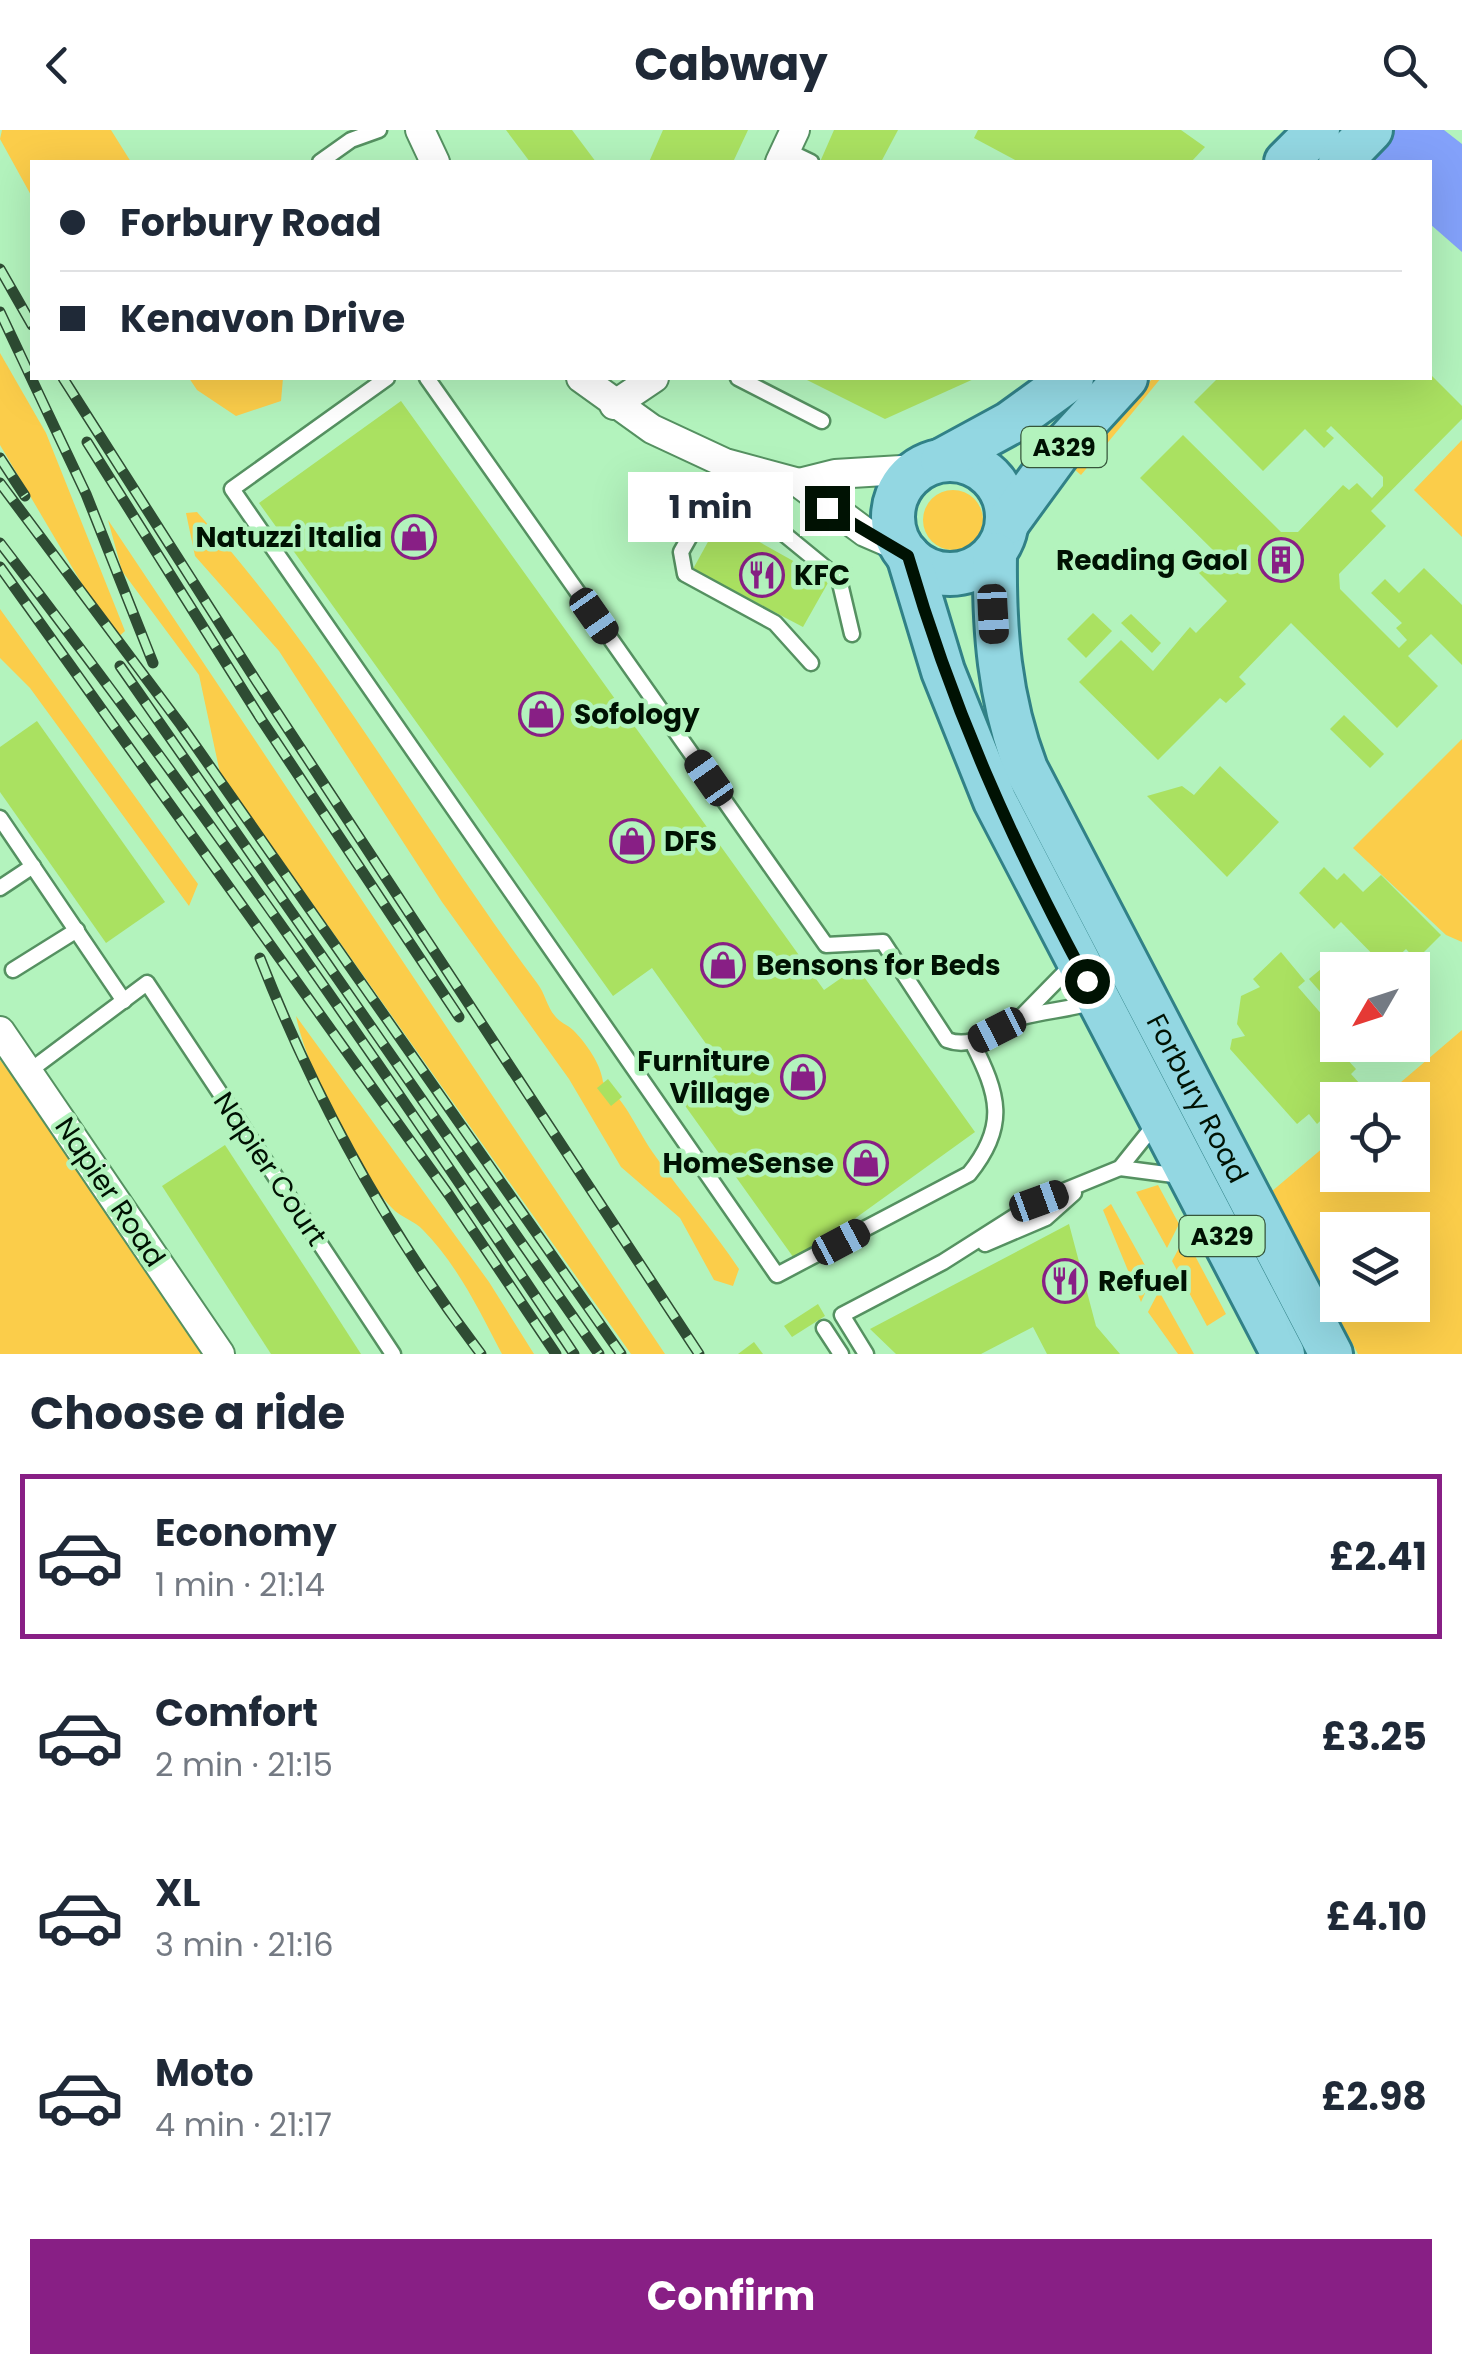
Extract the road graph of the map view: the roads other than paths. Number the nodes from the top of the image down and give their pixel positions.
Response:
1 (379, 130) edge
2 (420, 130) edge
3 (1370, 130) edge
4 (1311, 150) edge
5 (323, 160) edge
6 (434, 160) edge
7 (384, 380) edge
8 (428, 380) edge
9 (583, 380) edge
10 (651, 380) edge
11 (742, 380) edge
12 (1069, 380) edge
13 (1124, 380) edge
14 (614, 406) junction
15 (822, 421) dead end
16 (930, 465) junction
17 (799, 483) junction
18 (1001, 538) junction
19 (905, 552) junction
20 (852, 634) dead end
21 (811, 662) dead end
22 (0, 818) edge
23 (33, 866) junction
24 (0, 888) edge
25 (77, 930) junction
26 (1076, 961) junction
27 (14, 970) dead end
28 (124, 1000) junction
29 (1098, 1001) junction
30 (1021, 1017) junction
31 (0, 1031) edge
32 (972, 1042) junction
33 (28, 1072) junction
34 (1160, 1118) junction
35 (1120, 1168) junction
36 (1192, 1178) junction
37 (824, 1328) dead end
38 (220, 1354) edge
39 (392, 1354) edge
40 (840, 1354) edge
41 (866, 1354) edge
42 (1283, 1354) edge
43 (1331, 1354) edge

1 - 5 lane
2 - 6 street
3 - 4 main road
7 - 32 lane
8 - 32 lane
9 - 14 street
10 - 14 street
11 - 15 lane
12 - 16 main road, A329
13 - 18 main road, A329
14 - 17 street
16 - 17 street
16 - 18 main road
16 - 19 main road
17 - 19 street
18 - 19 main road
18 - 43 main road, Forbury Road / A329
19 - 26 main road, Forbury Road / A329
20 - 21 lane
22 - 23 lane
23 - 24 lane
23 - 25 lane
25 - 27 lane
25 - 28 lane
26 - 29 main road, Forbury Road / A329
26 - 30 lane
28 - 33 lane
28 - 39 lane, Napier Court
29 - 30 lane
29 - 34 main road, Forbury Road / A329
30 - 32 lane
31 - 33 street, Napier Road
33 - 38 street, Napier Road
34 - 35 lane
34 - 36 main road, Forbury Road / A329
35 - 36 lane
35 - 41 lane
36 - 42 main road, Forbury Road / A329
37 - 40 lane

